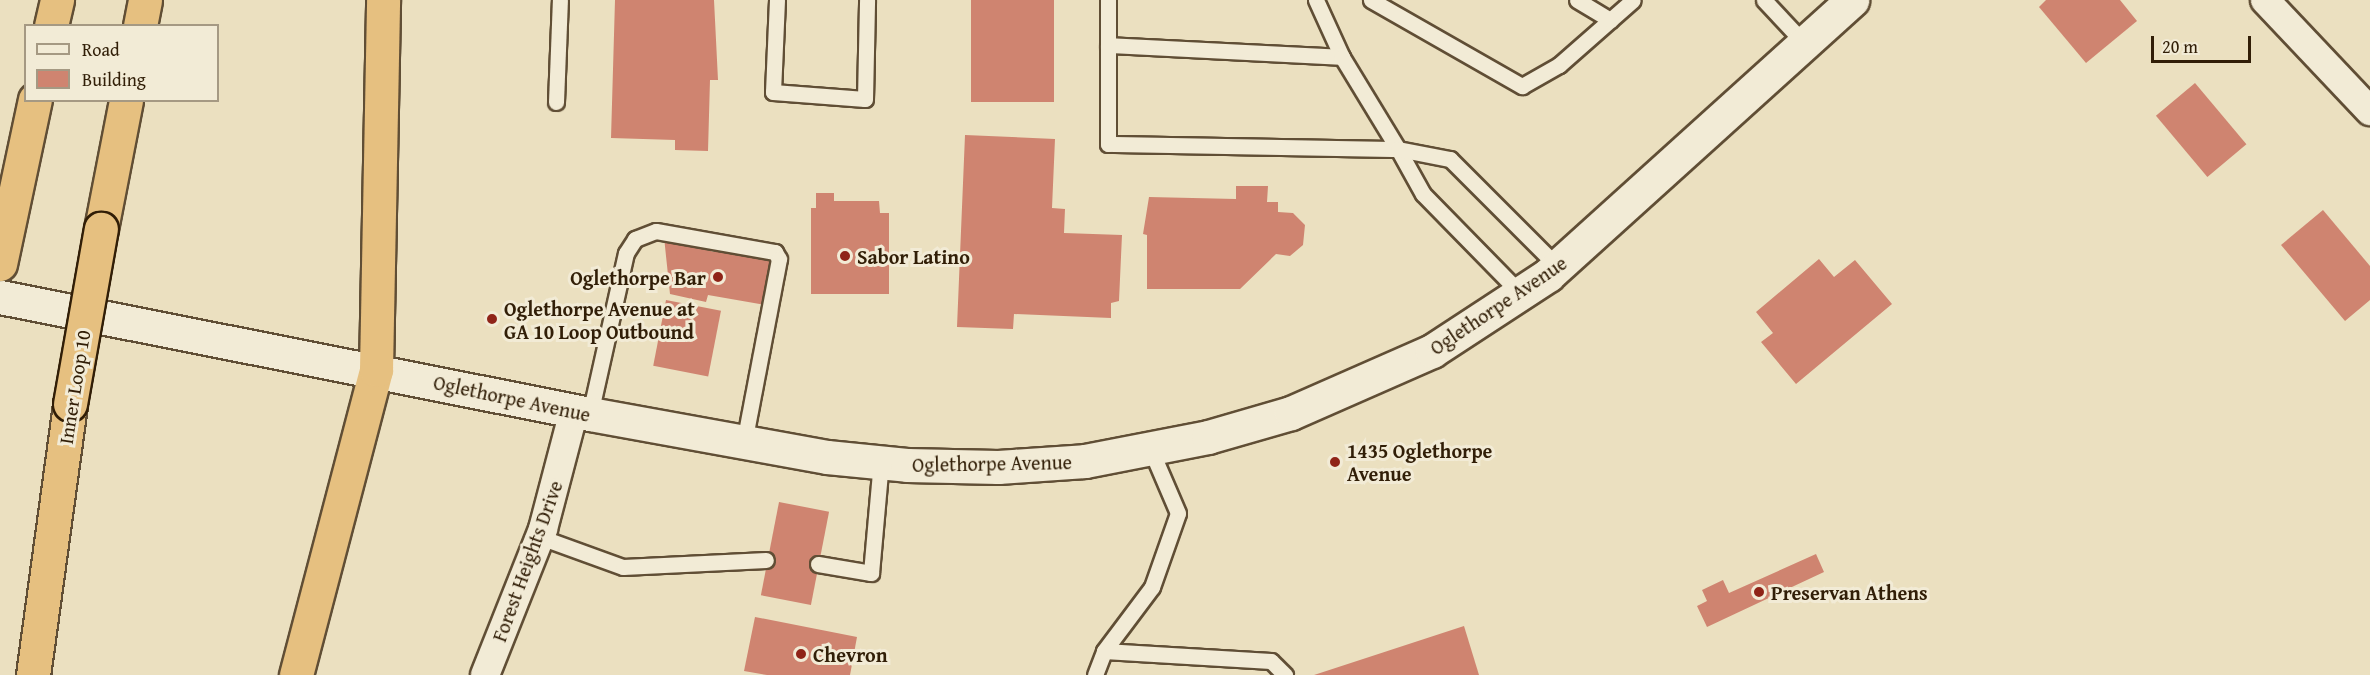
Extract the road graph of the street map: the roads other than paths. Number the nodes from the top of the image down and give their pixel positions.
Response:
1 (57, 0) edge
2 (145, 0) edge
3 (383, 0) edge
4 (561, 0) edge
5 (777, 0) edge
6 (867, 0) edge
7 (1108, 0) edge
8 (1316, 0) edge
9 (1371, 0) edge
10 (1576, 0) edge
11 (1633, 0) edge
12 (1764, 0) edge
13 (1852, 0) edge
14 (2265, 0) edge
15 (1610, 20) junction
16 (51, 24) edge
17 (140, 24) edge
18 (1805, 44) junction
19 (1108, 45) junction
20 (1342, 57) junction
21 (35, 102) edge
22 (126, 102) edge
23 (556, 102) dead end
24 (2370, 111) edge
25 (1398, 149) junction
26 (0, 264) edge
27 (1558, 267) junction
28 (1521, 294) junction
29 (0, 297) edge
30 (376, 370) junction
31 (582, 413) junction
32 (744, 442) junction
33 (1151, 450) junction
34 (881, 462) junction
35 (540, 537) junction
36 (766, 560) dead end
37 (818, 564) dead end
38 (1104, 651) junction
39 (33, 675) edge
40 (296, 675) edge
41 (485, 675) edge
42 (1095, 675) edge
43 (1285, 675) edge

1 - 16 highway
2 - 17 highway
3 - 30 highway
4 - 23 lane
5 - 6 lane
7 - 19 lane
8 - 20 lane
9 - 15 lane
10 - 15 lane
11 - 15 lane
12 - 18 lane
13 - 18 main road, Oglethorpe Avenue
14 - 24 street
18 - 27 main road, Oglethorpe Avenue
19 - 20 lane
19 - 25 lane
20 - 25 lane
21 - 26 highway
22 - 39 highway, Inner Loop 10, bridge
25 - 27 lane
25 - 28 lane
27 - 28 main road, Oglethorpe Avenue
28 - 33 main road, Oglethorpe Avenue
29 - 30 main road, Oglethorpe Avenue
30 - 31 main road, Oglethorpe Avenue
30 - 40 highway
31 - 32 main road, Oglethorpe Avenue
31 - 32 lane
31 - 35 street, Forest Heights Drive
32 - 34 main road, Oglethorpe Avenue
33 - 34 main road, Oglethorpe Avenue
33 - 38 lane
34 - 37 lane
35 - 36 lane
35 - 41 street, Forest Heights Drive
38 - 42 lane
38 - 43 lane

